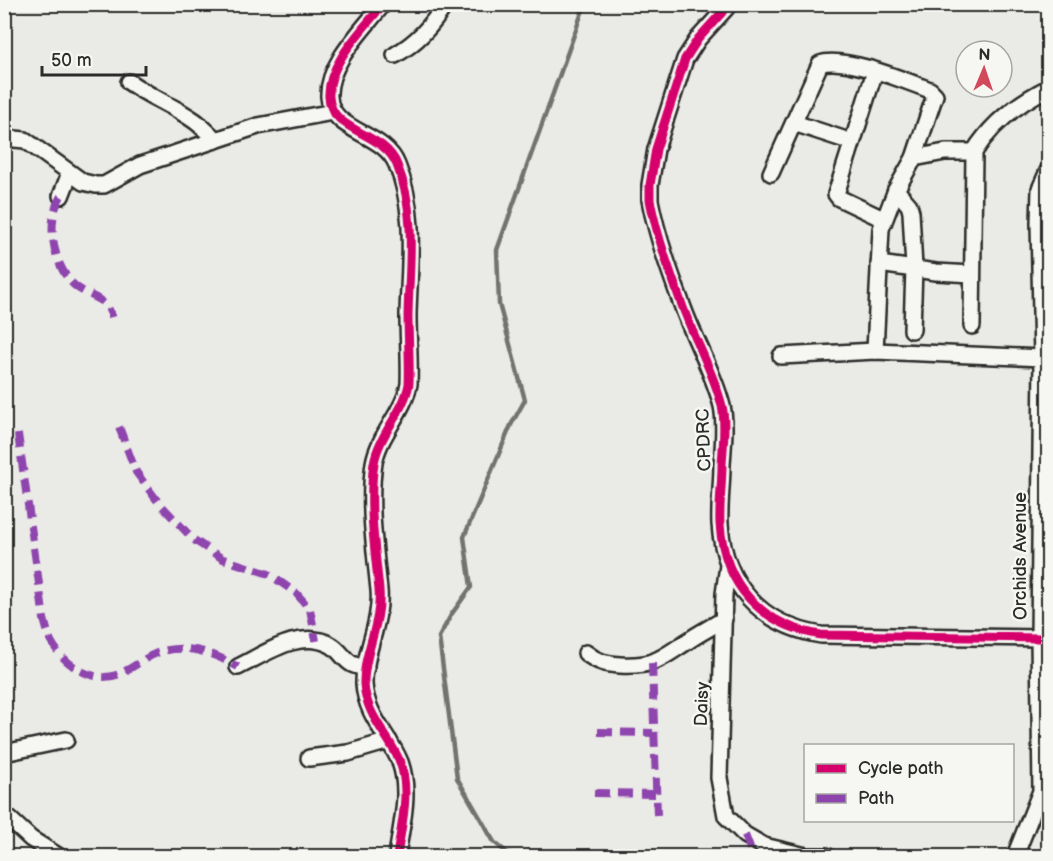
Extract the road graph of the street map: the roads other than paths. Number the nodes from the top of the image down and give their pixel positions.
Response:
1 (382, 4) edge
2 (445, 4) edge
3 (727, 4) edge
4 (395, 55) dead end
5 (875, 71) junction
6 (129, 82) dead end
7 (1048, 88) edge
8 (333, 112) junction
9 (794, 123) junction
10 (4, 138) edge
11 (216, 140) junction
12 (852, 142) junction
13 (974, 152) junction
14 (914, 158) junction
15 (1048, 171) edge
16 (70, 173) junction
17 (771, 173) dead end
18 (896, 190) junction
19 (61, 196) dead end
20 (883, 219) junction
21 (1044, 223) edge
22 (879, 264) junction
23 (914, 268) junction
24 (972, 274) junction
25 (972, 326) dead end
26 (912, 330) dead end
27 (874, 351) junction
28 (781, 356) dead end
29 (1042, 358) junction
30 (728, 565) junction
31 (723, 620) junction
32 (1039, 638) junction
33 (586, 653) dead end
34 (238, 667) dead end
35 (366, 668) junction
36 (66, 740) dead end
37 (389, 741) junction
38 (4, 753) edge
39 (309, 758) dead end
40 (1045, 789) edge
41 (4, 814) edge
42 (58, 856) edge
43 (397, 856) edge
44 (827, 856) edge
45 (1015, 856) edge

1 - 8 street
2 - 4 street
3 - 30 street, CPDRC
5 - 9 street
5 - 12 street
5 - 14 street
6 - 11 street
7 - 13 street
8 - 11 street
8 - 35 street
9 - 12 street
9 - 17 street
10 - 16 street
11 - 16 street
12 - 20 street
13 - 14 street
13 - 24 street
14 - 18 street
15 - 21 street, Orchids Avenue
16 - 19 street
18 - 20 street
18 - 23 street
20 - 22 street
21 - 29 street, Orchids Avenue
22 - 23 street
22 - 27 street
23 - 24 street
23 - 26 street
24 - 25 street
27 - 28 street
27 - 29 street
29 - 32 street, Orchids Avenue
30 - 31 street, Daisy
30 - 32 street, CPDRC
31 - 33 street
31 - 44 street, Daisy
32 - 40 street, Orchids Avenue
34 - 35 street
35 - 37 street
36 - 38 street
37 - 39 street
37 - 43 street
40 - 45 street
41 - 42 street

